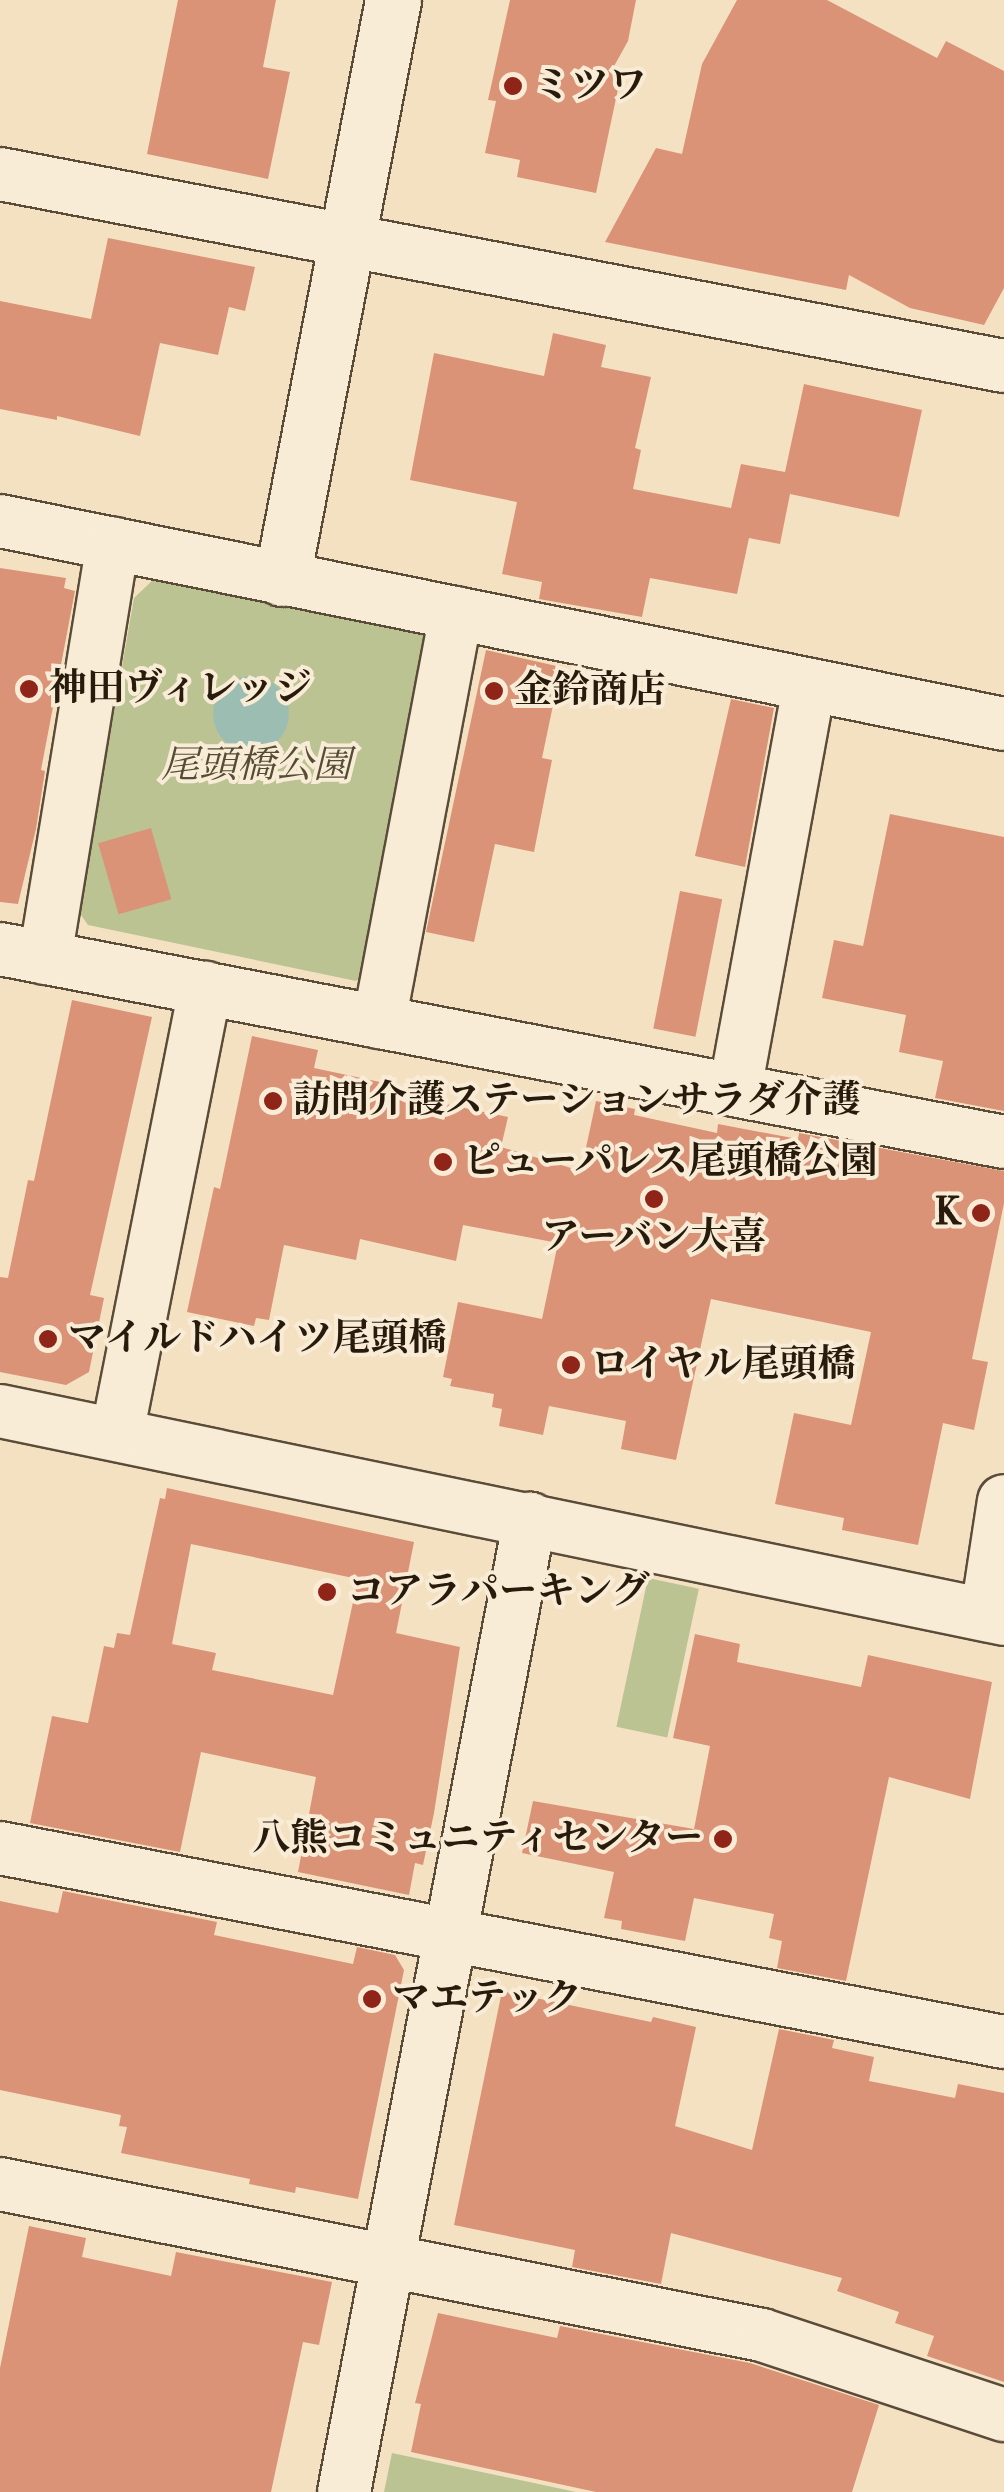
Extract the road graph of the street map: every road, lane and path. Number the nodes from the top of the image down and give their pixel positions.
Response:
1 (393, 0) edge
2 (0, 174) edge
3 (347, 240) junction
4 (1004, 366) edge
5 (0, 521) edge
6 (113, 544) junction
7 (282, 578) junction
8 (456, 614) junction
9 (809, 685) junction
10 (1004, 724) edge
11 (23, 954) edge
12 (205, 988) junction
13 (380, 1022) junction
14 (735, 1090) junction
15 (1004, 1142) edge
16 (0, 1411) edge
17 (117, 1434) junction
18 (1004, 1501) edge
19 (530, 1519) junction
20 (996, 1616) edge
21 (0, 1848) edge
22 (451, 1935) junction
23 (1004, 2042) edge
24 (0, 2184) edge
25 (388, 2262) junction
26 (1004, 2415) edge
27 (344, 2492) edge

1 - 3 street
2 - 3 street
3 - 4 street
3 - 7 street
5 - 6 street
6 - 7 street
6 - 11 street
7 - 8 street
8 - 9 street
8 - 13 street
9 - 10 street
9 - 14 street
11 - 12 street
12 - 13 street
12 - 17 street
13 - 14 street
14 - 15 street
16 - 17 street
17 - 19 street
18 - 20 street
19 - 20 street
19 - 22 street
21 - 22 street
22 - 23 street
22 - 25 street
24 - 25 street
25 - 26 street
25 - 27 street

